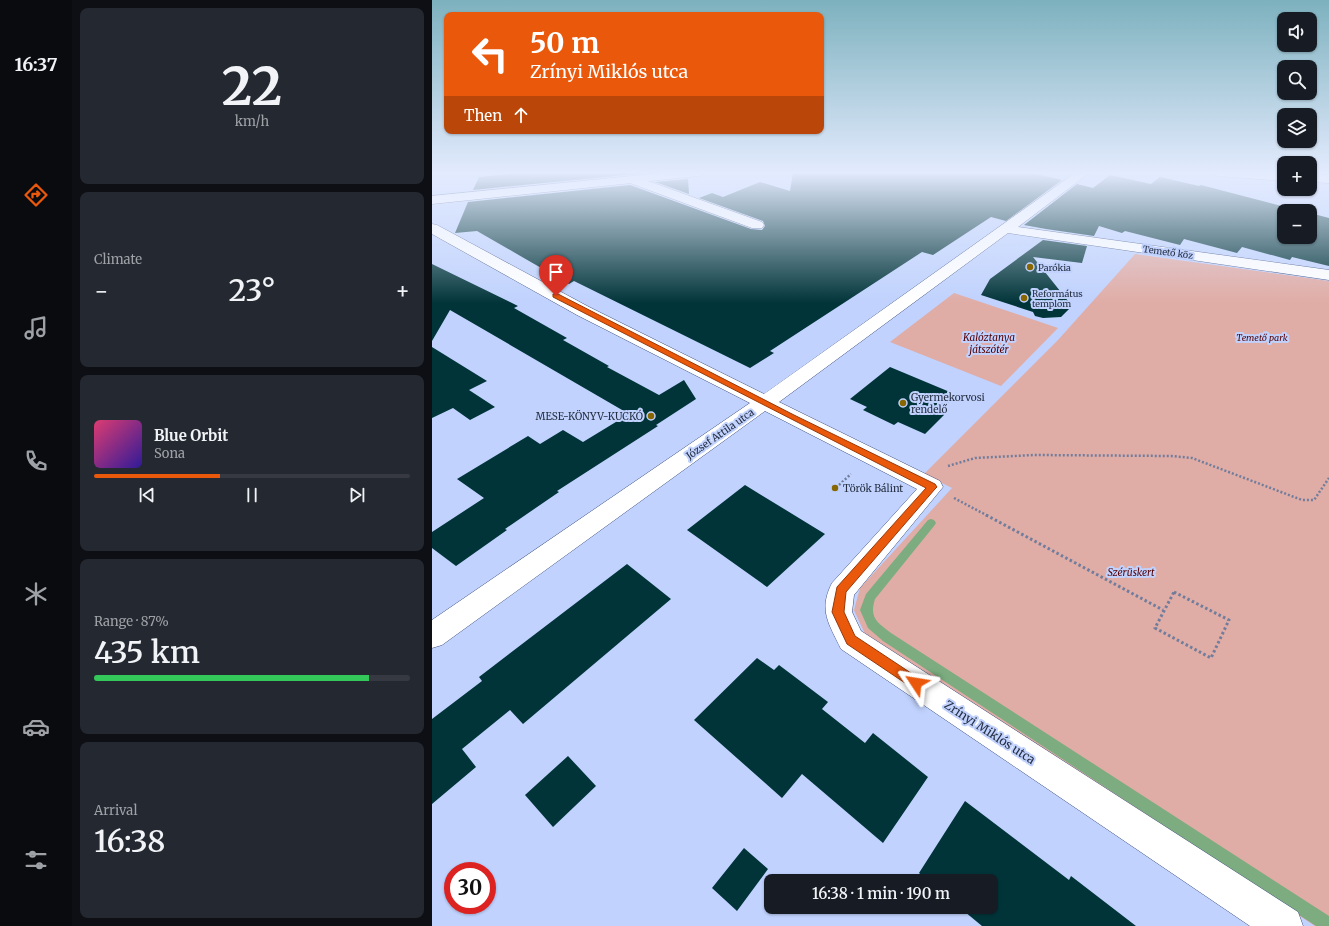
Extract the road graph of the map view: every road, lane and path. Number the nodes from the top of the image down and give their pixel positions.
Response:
1 (733, 216) edge
2 (1024, 216) edge
3 (757, 225) dead end
4 (432, 228) edge
5 (1006, 229) junction
6 (1329, 275) edge
7 (764, 403) junction
8 (1329, 478) edge
9 (927, 484) junction
10 (1163, 610) junction
11 (436, 626) edge
12 (1284, 926) edge

1 - 3 street
2 - 5 street, József Attila utca
4 - 7 street
5 - 6 street, Temető köz
5 - 7 street, József Attila utca
7 - 9 street
7 - 11 street, József Attila utca
8 - 9 path
9 - 10 path
9 - 12 street, Zrínyi Miklós utca
10 - 10 path

